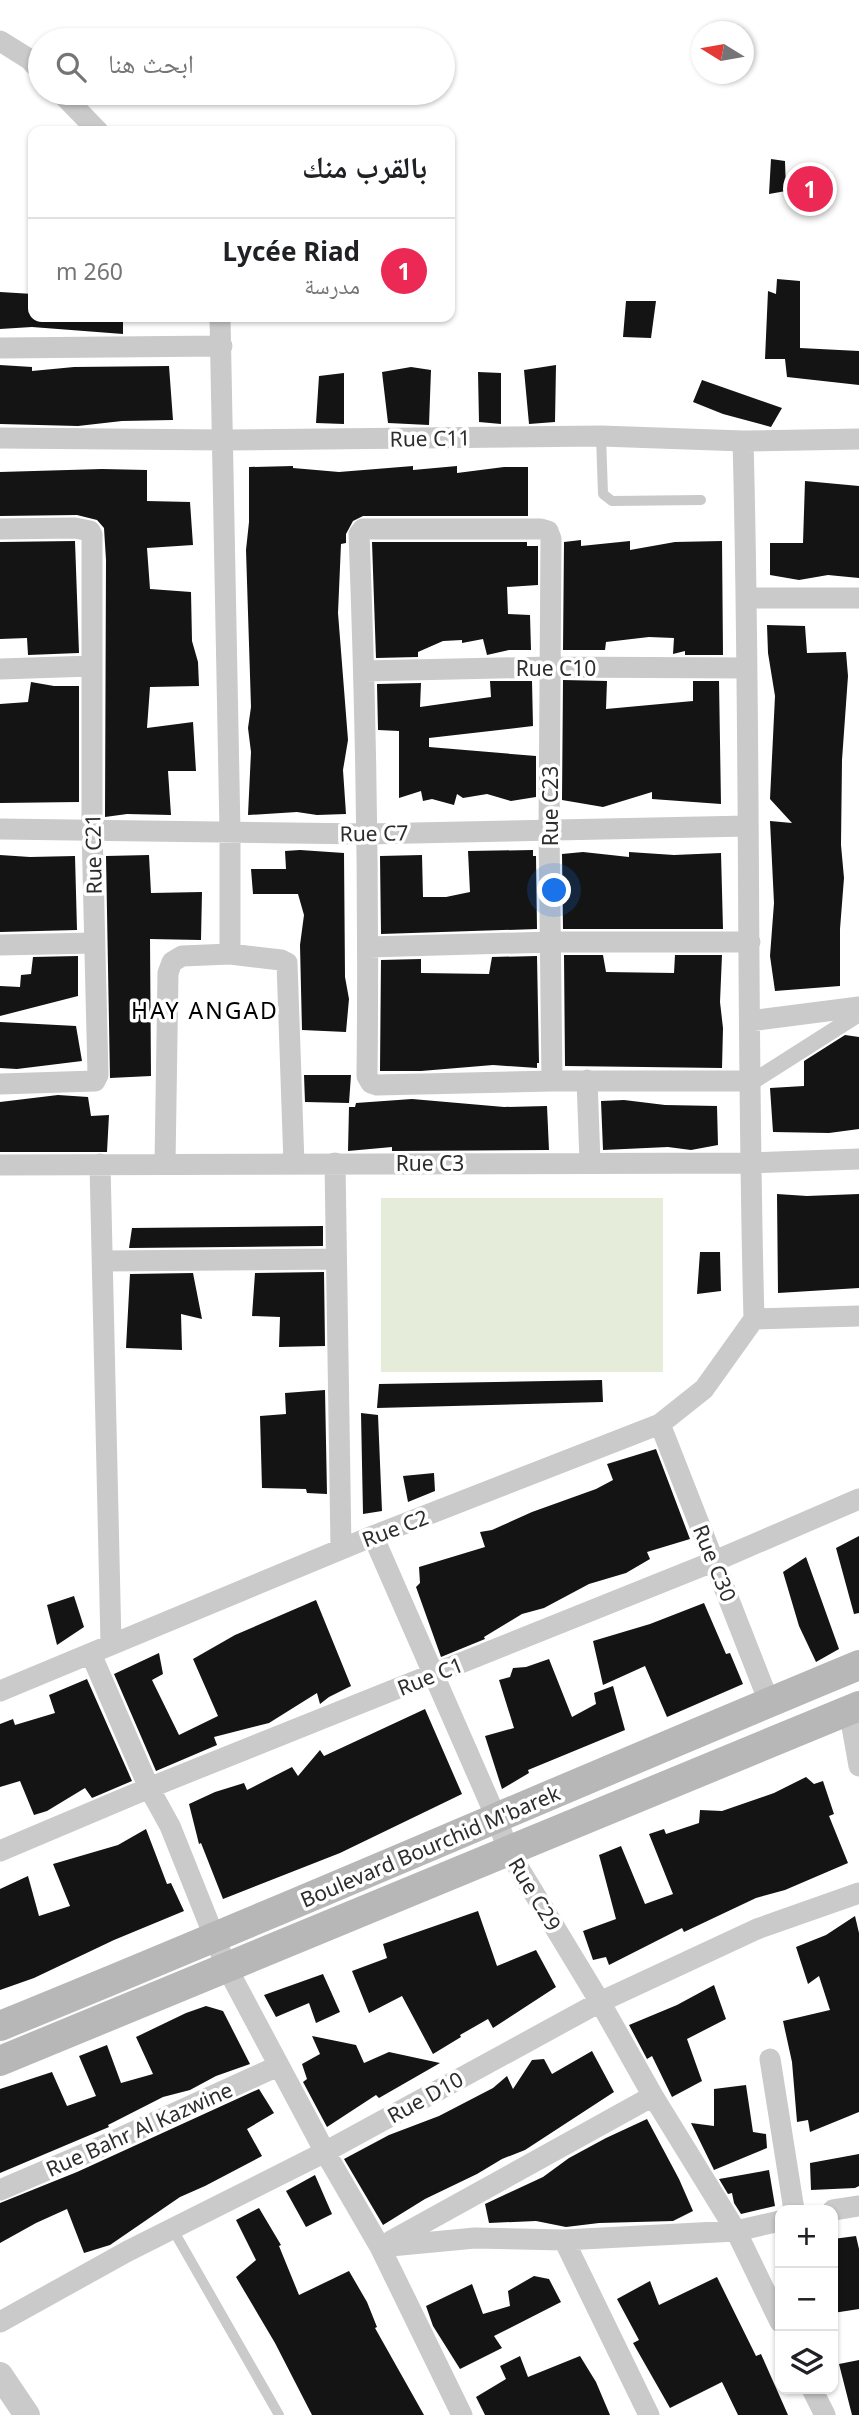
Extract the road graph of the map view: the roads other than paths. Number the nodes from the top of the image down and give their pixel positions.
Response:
1 (0, 41) edge
2 (28, 58) edge
3 (73, 105) edge
4 (93, 126) edge
5 (220, 322) edge
6 (222, 346) junction
7 (0, 348) edge
8 (601, 436) junction
9 (0, 438) edge
10 (859, 439) edge
11 (223, 440) junction
12 (743, 441) junction
13 (701, 500) dead end
14 (0, 529) edge
15 (747, 598) junction
16 (859, 598) edge
17 (92, 666) junction
18 (550, 667) junction
19 (747, 668) junction
20 (0, 669) edge
21 (364, 671) junction
22 (748, 826) junction
23 (0, 829) edge
24 (92, 829) junction
25 (550, 829) junction
26 (230, 832) junction
27 (366, 834) junction
28 (551, 942) junction
29 (750, 942) junction
30 (94, 943) junction
31 (0, 945) edge
32 (368, 947) junction
33 (229, 954) junction
34 (859, 1007) edge
35 (859, 1014) edge
36 (750, 1021) junction
37 (587, 1080) junction
38 (552, 1081) junction
39 (749, 1082) junction
40 (0, 1083) edge
41 (859, 1159) edge
42 (590, 1162) junction
43 (335, 1163) junction
44 (750, 1163) junction
45 (100, 1164) junction
46 (165, 1164) junction
47 (294, 1164) junction
48 (0, 1165) edge
49 (337, 1259) junction
50 (104, 1261) junction
51 (859, 1316) edge
52 (754, 1319) junction
53 (660, 1424) junction
54 (859, 1499) edge
55 (373, 1536) junction
56 (341, 1549) junction
57 (715, 1561) junction
58 (111, 1644) junction
59 (91, 1654) junction
60 (859, 1665) edge
61 (434, 1675) junction
62 (811, 1685) junction
63 (0, 1691) edge
64 (769, 1702) junction
65 (845, 1712) edge
66 (859, 1766) edge
67 (149, 1788) junction
68 (496, 1817) junction
69 (0, 1851) edge
70 (509, 1852) junction
71 (859, 1893) edge
72 (216, 1938) junction
73 (226, 1966) junction
74 (600, 2002) junction
75 (0, 2026) edge
76 (770, 2059) dead end
77 (0, 2061) edge
78 (278, 2066) junction
79 (653, 2096) junction
80 (325, 2152) junction
81 (0, 2190) edge
82 (459, 2204) junction
83 (793, 2205) edge
84 (859, 2206) edge
85 (838, 2209) edge
86 (775, 2222) edge
87 (172, 2228) junction
88 (736, 2231) junction
89 (475, 2238) junction
90 (564, 2240) junction
91 (380, 2247) junction
92 (775, 2312) edge
93 (0, 2322) edge
94 (0, 2375) edge
95 (814, 2394) edge
96 (27, 2415) edge
97 (279, 2415) edge
98 (462, 2415) edge
99 (649, 2415) edge
100 (825, 2415) edge

1 - 2 street
3 - 4 street
5 - 6 street
6 - 7 street
6 - 11 street
8 - 11 street, Rue C11
8 - 12 street, Rue C11
8 - 13 lane
9 - 11 street, Rue C11
10 - 12 street, Rue C11
11 - 26 street
12 - 15 street
14 - 17 street, Rue C21
15 - 16 street
15 - 19 street
17 - 20 street
17 - 24 street, Rue C21
18 - 19 street, Rue C10
18 - 21 street, Rue C10
18 - 21 street, Rue C23
18 - 25 street, Rue C23
19 - 22 street
21 - 27 street
22 - 25 street, Rue C7
22 - 29 street
23 - 24 street, Rue C7
24 - 26 street, Rue C7
24 - 30 street, Rue C21
25 - 27 street, Rue C7
25 - 28 street, Rue C23
26 - 27 street, Rue C7
26 - 33 street
27 - 32 street
28 - 29 street
28 - 32 street
28 - 38 street, Rue C23
29 - 36 street
30 - 31 street
30 - 40 street, Rue C21
32 - 38 street
33 - 46 street
33 - 47 street
34 - 36 street
35 - 39 street
36 - 39 street
37 - 38 street
37 - 39 street
37 - 42 street
39 - 44 street
41 - 44 street, Rue C3
42 - 43 street, Rue C3
42 - 44 street, Rue C3
43 - 47 street, Rue C3
43 - 49 street
44 - 52 street
45 - 46 street, Rue C3
45 - 48 street, Rue C3
45 - 50 street
46 - 47 street, Rue C3
49 - 50 street
49 - 56 street
50 - 58 street
51 - 52 street
52 - 53 street, Rue C2
53 - 55 street, Rue C2
53 - 57 street, Rue C30
54 - 57 street, Rue C1
55 - 56 street, Rue C2
55 - 61 street, Rue C29
56 - 58 street, Rue C2
57 - 61 street, Rue C1
57 - 64 street, Rue C30
58 - 59 street, Rue C2
59 - 63 street, Rue C2
59 - 67 street
60 - 62 main road, Boulevard Bourchid M'barek
61 - 67 street, Rue C1
61 - 68 street, Rue C29
62 - 64 main road, Boulevard Bourchid M'barek
62 - 65 main road
64 - 68 main road, Boulevard Bourchid M'barek
65 - 66 street
65 - 70 main road, Boulevard Bourchid M'barek
67 - 69 street, Rue C1
67 - 72 street
68 - 70 street, Rue C29
68 - 72 main road, Boulevard Bourchid M'barek
70 - 73 main road, Boulevard Bourchid M'barek
70 - 74 street, Rue C29
71 - 74 street, Rue D10
72 - 73 street
72 - 75 main road, Boulevard Bourchid M'barek
73 - 77 main road, Boulevard Bourchid M'barek
73 - 78 street
74 - 79 street, Rue C29
74 - 80 street, Rue D10
76 - 83 street
78 - 80 street
78 - 81 street, Rue Bahr Al Kazwine
79 - 82 street
79 - 88 street, Rue C29
80 - 87 street, Rue D10
80 - 91 street
82 - 89 street
82 - 91 street
84 - 85 street
86 - 88 street
87 - 93 street, Rue D10
87 - 97 lane
88 - 90 street
88 - 92 street, Rue C29
89 - 90 street
89 - 91 street
90 - 99 street
91 - 98 street
94 - 96 street
95 - 100 street

